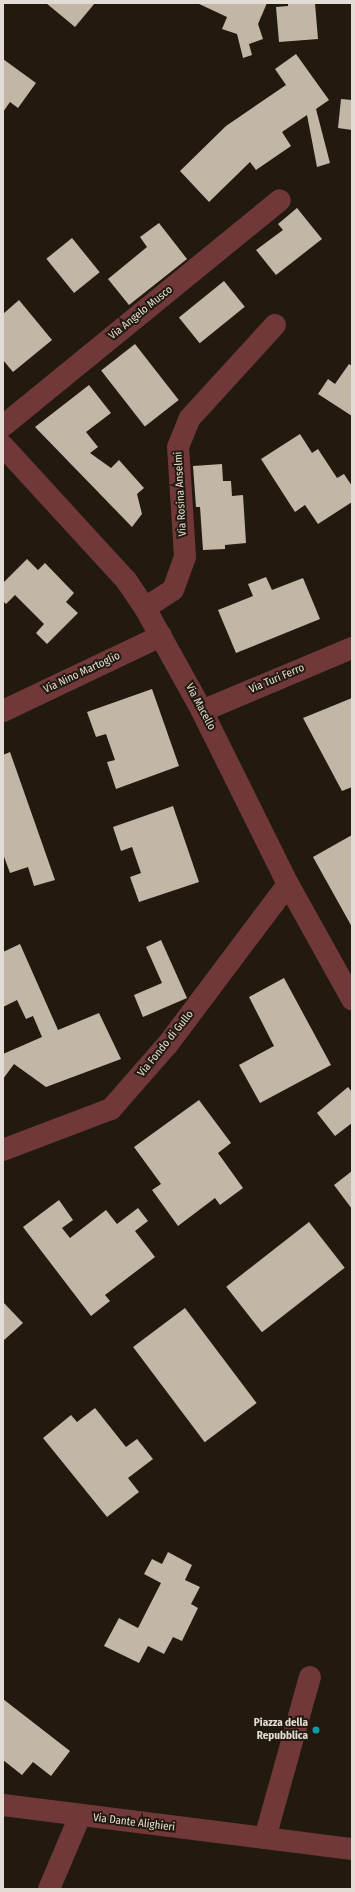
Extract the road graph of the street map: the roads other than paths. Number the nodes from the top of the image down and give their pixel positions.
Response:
1 (280, 200) dead end
2 (274, 325) dead end
3 (3, 426) edge
4 (3, 446) edge
5 (145, 608) junction
6 (161, 636) junction
7 (352, 648) edge
8 (3, 711) edge
9 (202, 711) junction
10 (288, 884) junction
11 (352, 999) edge
12 (3, 1150) edge
13 (310, 1677) dead end
14 (3, 1804) edge
15 (80, 1816) junction
16 (265, 1838) junction
17 (352, 1849) edge
18 (49, 1889) edge

1 - 3 street, Via Angelo Musco
2 - 5 street, Via Rosina Anselmi
4 - 5 street, Via Macello
5 - 6 street, Via Macello
6 - 8 street, Via Nino Martoglio
6 - 9 street, Via Macello
7 - 9 street, Via Turi Ferro
9 - 10 street, Via Macello
10 - 11 street, Via Macello
10 - 12 street, Via Fondo di Gullo
13 - 16 street
14 - 15 street, Via Dante Alighieri
15 - 16 street, Via Dante Alighieri
15 - 18 street
16 - 17 street, Via Dante Alighieri

